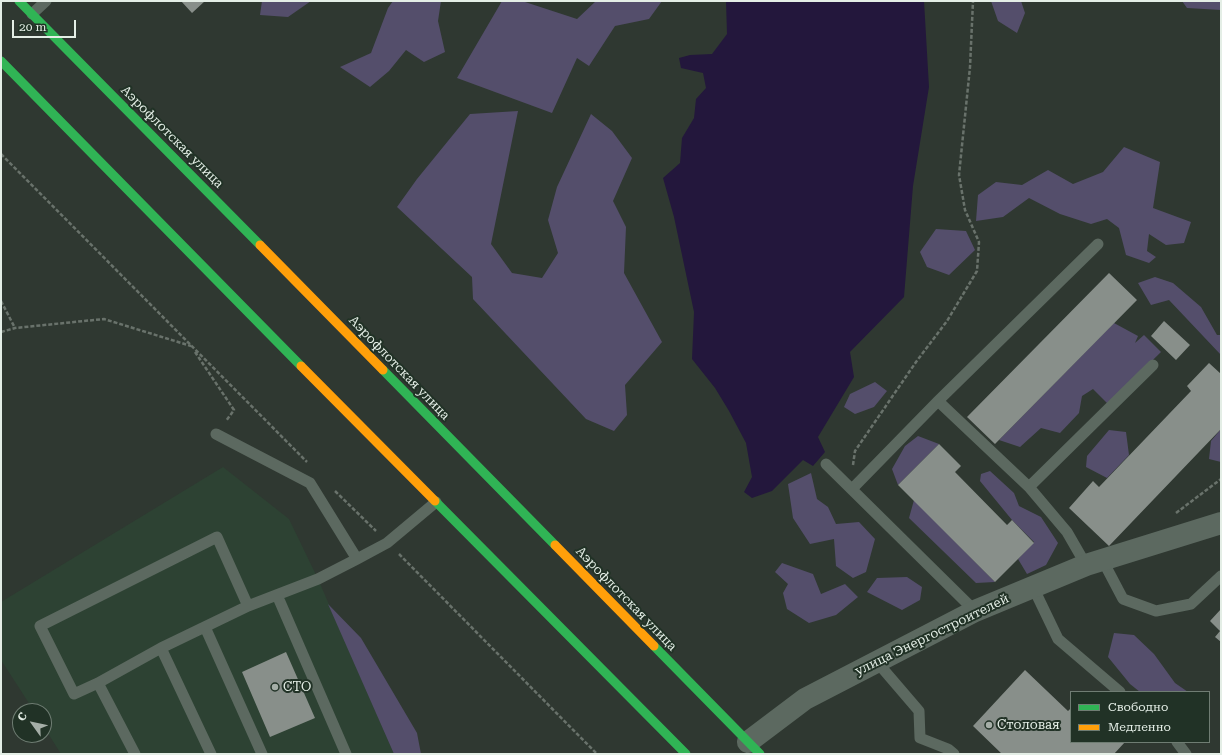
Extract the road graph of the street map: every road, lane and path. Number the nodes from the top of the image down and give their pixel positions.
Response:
1 (19, 1) edge
2 (46, 1) edge
3 (973, 1) edge
4 (32, 14) junction
5 (1, 61) edge
6 (1, 154) edge
7 (1098, 244) dead end
8 (1, 301) edge
9 (15, 328) junction
10 (1, 332) edge
11 (192, 346) junction
12 (1154, 365) dead end
13 (938, 401) junction
14 (216, 434) joint
15 (309, 464) dead end
16 (826, 464) dead end
17 (332, 487) dead end
18 (1028, 487) junction
19 (852, 489) junction
20 (436, 502) junction
21 (1221, 523) edge
22 (387, 543) junction
23 (357, 559) junction
24 (1095, 563) junction
25 (1221, 576) edge
26 (1034, 587) junction
27 (277, 595) junction
28 (248, 606) junction
29 (975, 611) junction
30 (205, 627) junction
31 (161, 648) junction
32 (877, 662) junction
33 (98, 683) junction
34 (1119, 691) edge
35 (1177, 743) edge
36 (754, 748) edge
37 (135, 754) edge
38 (211, 754) edge
39 (262, 754) edge
40 (346, 754) edge
41 (597, 754) edge
42 (686, 754) edge
43 (954, 754) edge
44 (1186, 754) edge

1 - 4 main road, Аэрофлотская улица
2 - 4 lane
3 - 19 path
4 - 36 main road, Аэрофлотская улица
5 - 20 main road
6 - 11 path
7 - 13 lane
8 - 9 path
9 - 10 path
9 - 11 path
11 - 14 path
11 - 15 path
12 - 18 lane
13 - 18 lane
13 - 19 lane
14 - 23 lane
16 - 19 lane
17 - 22 path
18 - 24 lane
19 - 29 lane
20 - 22 lane
20 - 42 main road
21 - 24 street, улица Энергостроителей
22 - 23 lane
22 - 41 path
23 - 27 lane
24 - 25 lane
24 - 26 street, улица Энергостроителей
26 - 29 street, улица Энергостроителей
26 - 34 lane
27 - 28 lane
27 - 40 lane
28 - 30 lane
28 - 33 lane
29 - 32 street, улица Энергостроителей
30 - 31 lane
30 - 39 lane
31 - 33 lane
31 - 38 lane
32 - 36 street, улица Энергостроителей
32 - 43 lane
33 - 37 lane
35 - 44 lane

